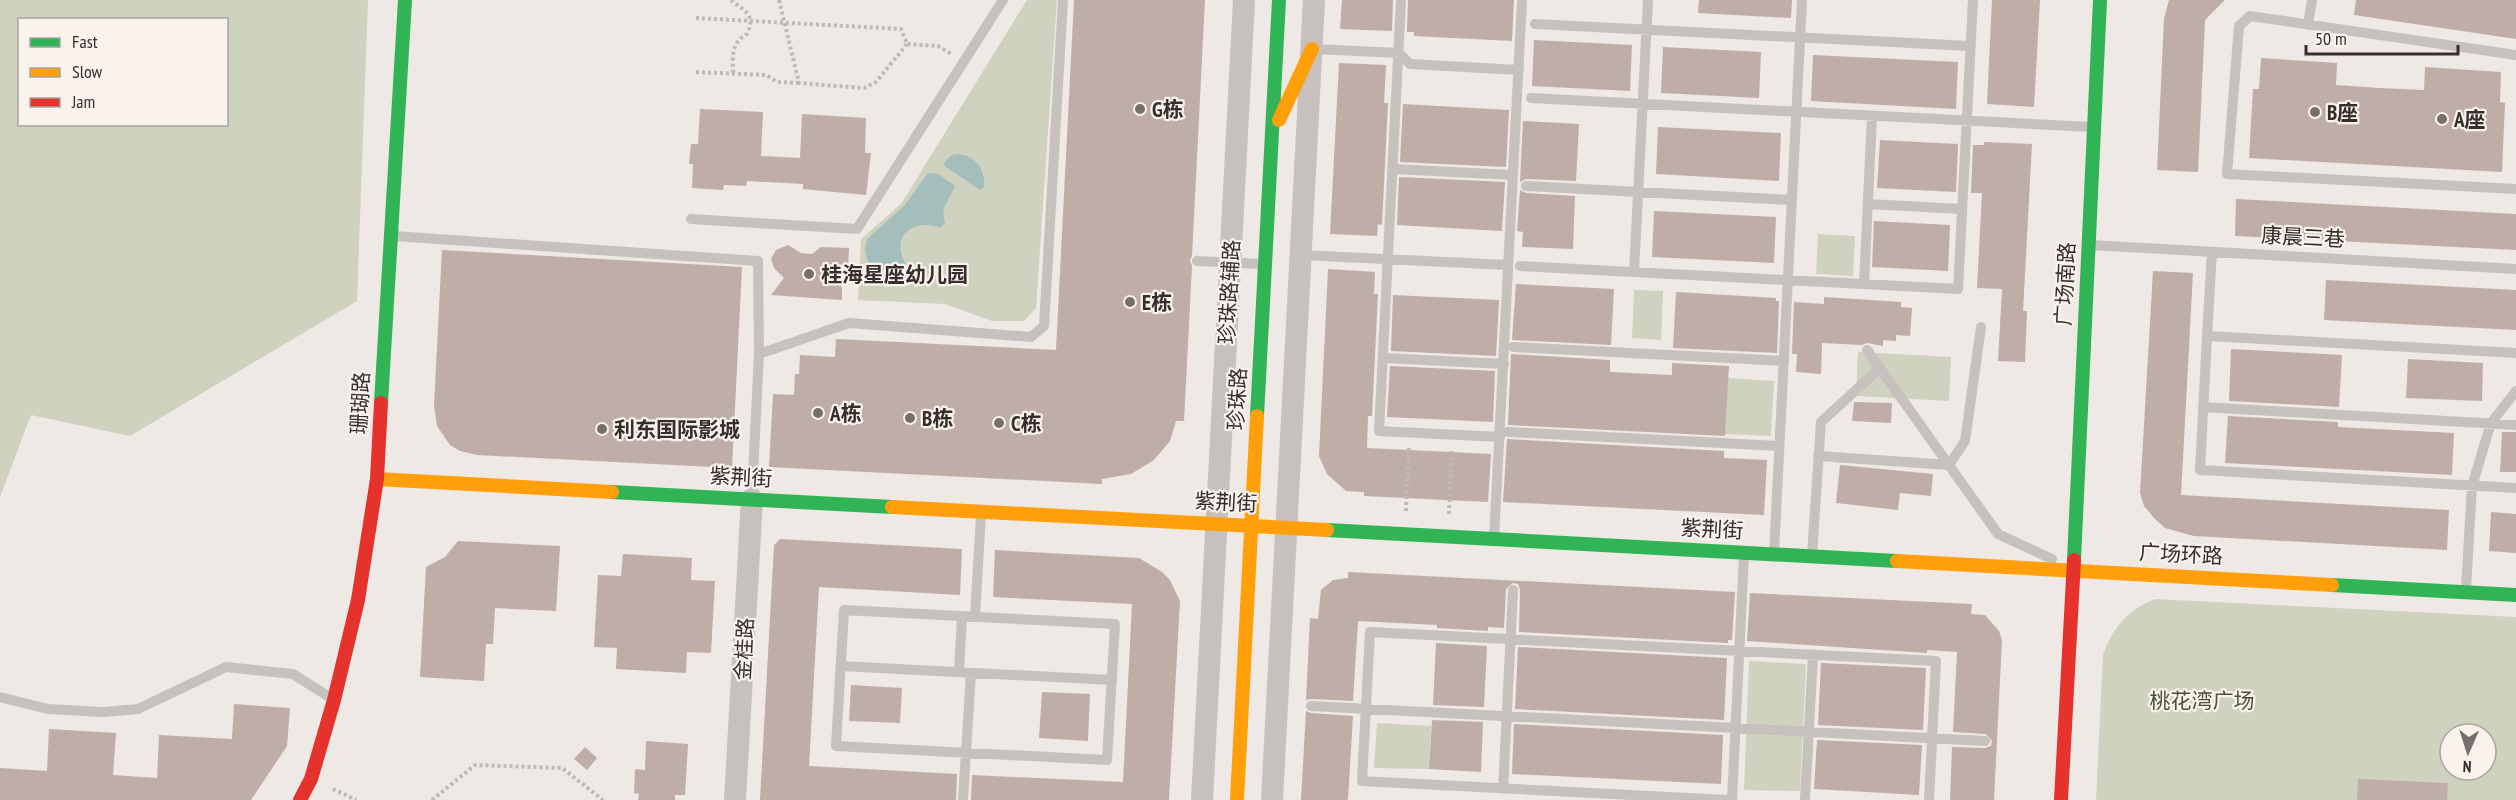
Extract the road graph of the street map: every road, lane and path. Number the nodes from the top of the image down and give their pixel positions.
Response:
1 (405, 0) edge
2 (731, 0) edge
3 (779, 0) edge
4 (1003, 0) edge
5 (1063, 0) edge
6 (1245, 0) edge
7 (1279, 0) edge
8 (1314, 0) edge
9 (1401, 0) edge
10 (1522, 0) edge
11 (1648, 0) edge
12 (1802, 0) edge
13 (1973, 0) edge
14 (2100, 0) edge
15 (2312, 0) edge
16 (696, 18) dead end
17 (750, 21) junction
18 (784, 23) junction
19 (1535, 24) dead end
20 (2308, 24) junction
21 (1647, 30) junction
22 (1800, 37) junction
23 (907, 44) junction
24 (1970, 46) junction
25 (1312, 49) junction
26 (1399, 53) junction
27 (2516, 55) edge
28 (964, 61) junction
29 (1519, 70) junction
30 (696, 72) dead end
31 (733, 74) junction
32 (799, 83) junction
33 (1531, 98) dead end
34 (1643, 104) junction
35 (1797, 112) junction
36 (1872, 116) junction
37 (1966, 120) junction
38 (2094, 127) junction
39 (1272, 134) junction
40 (1393, 169) junction
41 (1513, 175) junction
42 (1526, 186) dead end
43 (2516, 189) edge
44 (1638, 192) junction
45 (1792, 200) junction
46 (1868, 204) junction
47 (1962, 209) junction
48 (691, 219) dead end
49 (391, 236) junction
50 (2088, 245) junction
51 (2212, 252) junction
52 (1301, 255) junction
53 (1388, 260) junction
54 (1197, 261) dead end
55 (1231, 262) junction
56 (1265, 264) junction
57 (1514, 266) junction
58 (2516, 269) edge
59 (1634, 272) junction
60 (1788, 280) junction
61 (1864, 284) junction
62 (1981, 327) dead end
63 (2207, 336) junction
64 (1513, 347) dead end
65 (1867, 350) dead end
66 (2516, 353) edge
67 (759, 354) junction
68 (1383, 358) junction
69 (1784, 361) junction
70 (1503, 364) junction
71 (1880, 368) junction
72 (2516, 391) edge
73 (2203, 407) junction
74 (2491, 423) junction
75 (2516, 424) edge
76 (1410, 433) junction
77 (1453, 435) junction
78 (1504, 435) junction
79 (1779, 446) junction
80 (1818, 456) junction
81 (1949, 465) junction
82 (377, 479) junction
83 (2472, 486) junction
84 (2516, 488) edge
85 (752, 499) junction
86 (981, 511) junction
87 (1216, 523) junction
88 (1251, 525) junction
89 (1286, 527) junction
90 (1404, 533) junction
91 (1448, 536) junction
92 (1494, 538) junction
93 (1744, 552) junction
94 (1774, 553) junction
95 (1812, 555) junction
96 (2074, 569) junction
97 (1513, 590) dead end
98 (2466, 592) junction
99 (2516, 595) edge
100 (962, 616) junction
101 (975, 616) junction
102 (1510, 639) junction
103 (1739, 651) junction
104 (1813, 655) junction
105 (841, 666) junction
106 (959, 672) junction
107 (971, 673) junction
108 (1112, 680) junction
109 (0, 697) edge
110 (334, 700) junction
111 (1311, 706) dead end
112 (1366, 709) junction
113 (1506, 716) junction
114 (1735, 728) junction
115 (1809, 732) junction
116 (1932, 738) junction
117 (1985, 741) dead end
118 (967, 753) junction
119 (1505, 792) edge
120 (300, 800) edge
121 (432, 800) edge
122 (603, 800) edge
123 (735, 800) edge
124 (963, 800) edge
125 (1202, 800) edge
126 (1237, 800) edge
127 (1272, 800) edge
128 (1726, 800) edge
129 (1732, 800) edge
130 (1805, 800) edge
131 (1929, 800) edge
132 (2061, 800) edge

1 - 49 street, 珊瑚路
2 - 17 path
3 - 18 path
4 - 28 lane
5 - 67 lane
6 - 55 street, 珍珠路辅路
7 - 39 street, 珍珠路
8 - 25 street
9 - 26 lane
10 - 29 lane
11 - 21 lane
12 - 22 lane
13 - 24 lane
14 - 38 street, 广场南路
15 - 20 lane
16 - 17 path
17 - 18 path
17 - 31 path
18 - 23 path
18 - 32 path
19 - 21 lane
20 - 27 lane
20 - 43 lane
21 - 22 lane
21 - 34 lane
22 - 24 lane
22 - 35 lane
23 - 28 path
23 - 32 path
24 - 37 lane
25 - 26 lane
25 - 39 street
25 - 52 street
26 - 29 lane
26 - 40 lane
28 - 48 lane
29 - 41 lane
30 - 31 path
31 - 32 path
33 - 34 lane
34 - 35 lane
34 - 44 lane
35 - 36 lane
35 - 45 lane
36 - 37 lane
36 - 46 lane
37 - 38 lane
37 - 47 lane
38 - 50 street, 广场南路
39 - 56 street, 珍珠路
40 - 41 lane
40 - 53 lane
41 - 57 lane
42 - 44 lane
44 - 45 lane
44 - 59 lane
45 - 60 lane
46 - 47 lane
46 - 61 lane
47 - 61 lane
49 - 67 lane
49 - 82 street, 珊瑚路
50 - 51 lane, 康晨三巷
50 - 96 street, 广场南路
51 - 58 lane, 康晨三巷
51 - 63 lane
52 - 53 lane
52 - 89 street
53 - 57 lane
53 - 68 lane
54 - 55 lane
55 - 56 lane
55 - 87 street, 珍珠路辅路
56 - 88 street, 珍珠路
57 - 59 lane
57 - 70 lane
59 - 60 lane
60 - 61 lane
60 - 69 lane
62 - 81 lane
63 - 66 lane
63 - 73 lane
64 - 69 lane
65 - 71 lane
67 - 85 lane
68 - 70 lane
68 - 76 lane
69 - 79 lane
70 - 78 lane
71 - 80 lane
71 - 81 lane
72 - 74 lane
73 - 74 lane
73 - 83 lane
74 - 75 lane
74 - 83 lane
76 - 77 lane
76 - 90 path
77 - 78 lane
77 - 91 path
78 - 79 lane
78 - 92 lane
79 - 94 lane
80 - 81 lane
80 - 95 lane
81 - 96 lane
82 - 85 street, 紫荆街
82 - 110 street, 珊瑚路
83 - 84 lane
83 - 98 lane
85 - 86 street, 紫荆街
85 - 123 street, 金桂路
86 - 87 street, 紫荆街
86 - 101 lane
87 - 88 street, 紫荆街
87 - 125 street, 珍珠路辅路
88 - 89 street, 紫荆街
88 - 126 street, 珍珠路
89 - 90 street, 紫荆街
89 - 127 street
90 - 91 street, 紫荆街
91 - 92 street, 紫荆街
92 - 93 street, 紫荆街
93 - 94 street, 紫荆街
93 - 103 lane
94 - 95 street, 紫荆街
95 - 96 street, 紫荆街
96 - 98 street, 广场环路
96 - 132 street
97 - 102 lane
98 - 99 street, 广场环路
100 - 101 lane
100 - 105 lane
100 - 106 lane
101 - 108 lane
102 - 103 lane
102 - 112 lane
102 - 113 lane
103 - 104 lane
103 - 114 lane
104 - 115 lane
104 - 116 lane
105 - 106 lane
105 - 118 lane
106 - 107 lane
107 - 108 lane
107 - 118 lane
108 - 118 lane
109 - 110 lane
110 - 120 street, 珊瑚路
111 - 112 lane
112 - 113 lane
112 - 119 lane
113 - 114 lane
113 - 119 lane
114 - 115 lane
114 - 129 lane
115 - 116 lane
115 - 130 lane
116 - 117 lane
116 - 131 lane
118 - 124 lane
119 - 128 lane
121 - 122 path

